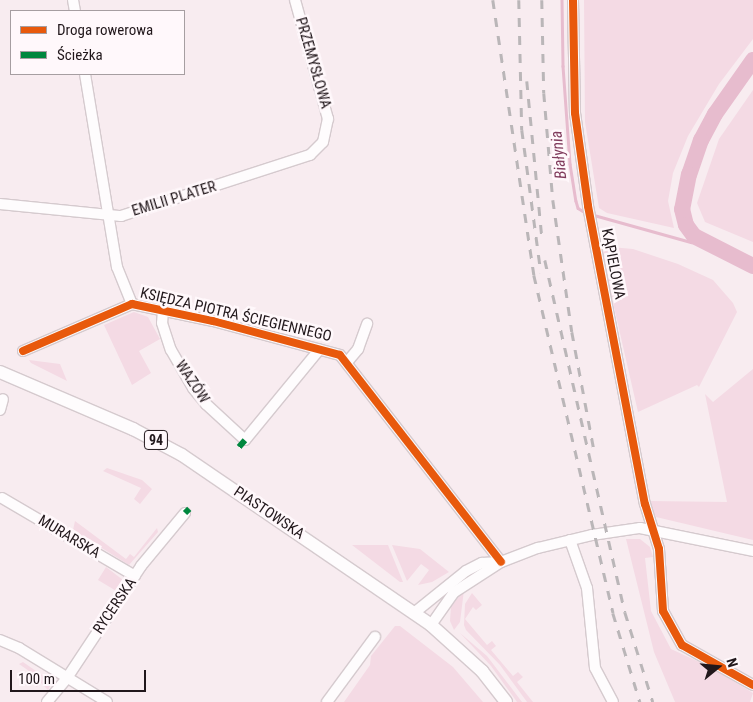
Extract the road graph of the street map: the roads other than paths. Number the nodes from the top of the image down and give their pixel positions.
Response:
1 (295, 0) edge
2 (573, 0) edge
3 (85, 75) edge
4 (328, 126) joint
5 (0, 204) edge
6 (109, 217) junction
7 (132, 304) junction
8 (163, 310) junction
9 (367, 324) dead end
10 (319, 350) junction
11 (23, 351) dead end
12 (348, 361) junction
13 (0, 372) edge
14 (3, 399) dead end
15 (0, 410) edge
16 (2, 498) dead end
17 (185, 512) dead end
18 (653, 530) junction
19 (570, 540) junction
20 (753, 551) edge
21 (501, 562) junction
22 (135, 576) junction
23 (414, 613) junction
24 (431, 625) junction
25 (375, 637) dead end
26 (0, 640) edge
27 (66, 678) junction
28 (753, 685) edge
29 (47, 702) edge
30 (107, 702) edge
31 (327, 702) edge
32 (506, 702) edge
33 (613, 702) edge

1 - 4 street, PRZEMYSŁOWA
2 - 18 street, KĄPIELOWA
3 - 6 street
4 - 6 street, EMILII PLATER
5 - 6 street, EMILII PLATER
6 - 7 street
7 - 8 street, KSIĘDZA PIOTRA ŚCIEGIENNEGO
7 - 11 street, KSIĘDZA PIOTRA ŚCIEGIENNEGO
8 - 10 street, KSIĘDZA PIOTRA ŚCIEGIENNEGO
8 - 10 street, WAZÓW
9 - 12 street
10 - 12 street, KSIĘDZA PIOTRA ŚCIEGIENNEGO
12 - 21 street, KSIĘDZA PIOTRA ŚCIEGIENNEGO
13 - 23 main road, PIASTOWSKA / 94
14 - 15 street
16 - 22 street, MURARSKA
17 - 22 street, RYCERSKA
18 - 19 street
18 - 20 street
18 - 28 street, KĄPIELOWA
19 - 21 street
19 - 33 street
21 - 23 street
21 - 24 street
22 - 27 street, RYCERSKA
23 - 24 main road, PIASTOWSKA / 94
24 - 32 main road, PIASTOWSKA / 94
25 - 31 street
26 - 27 street
27 - 29 street, RYCERSKA
27 - 30 street

